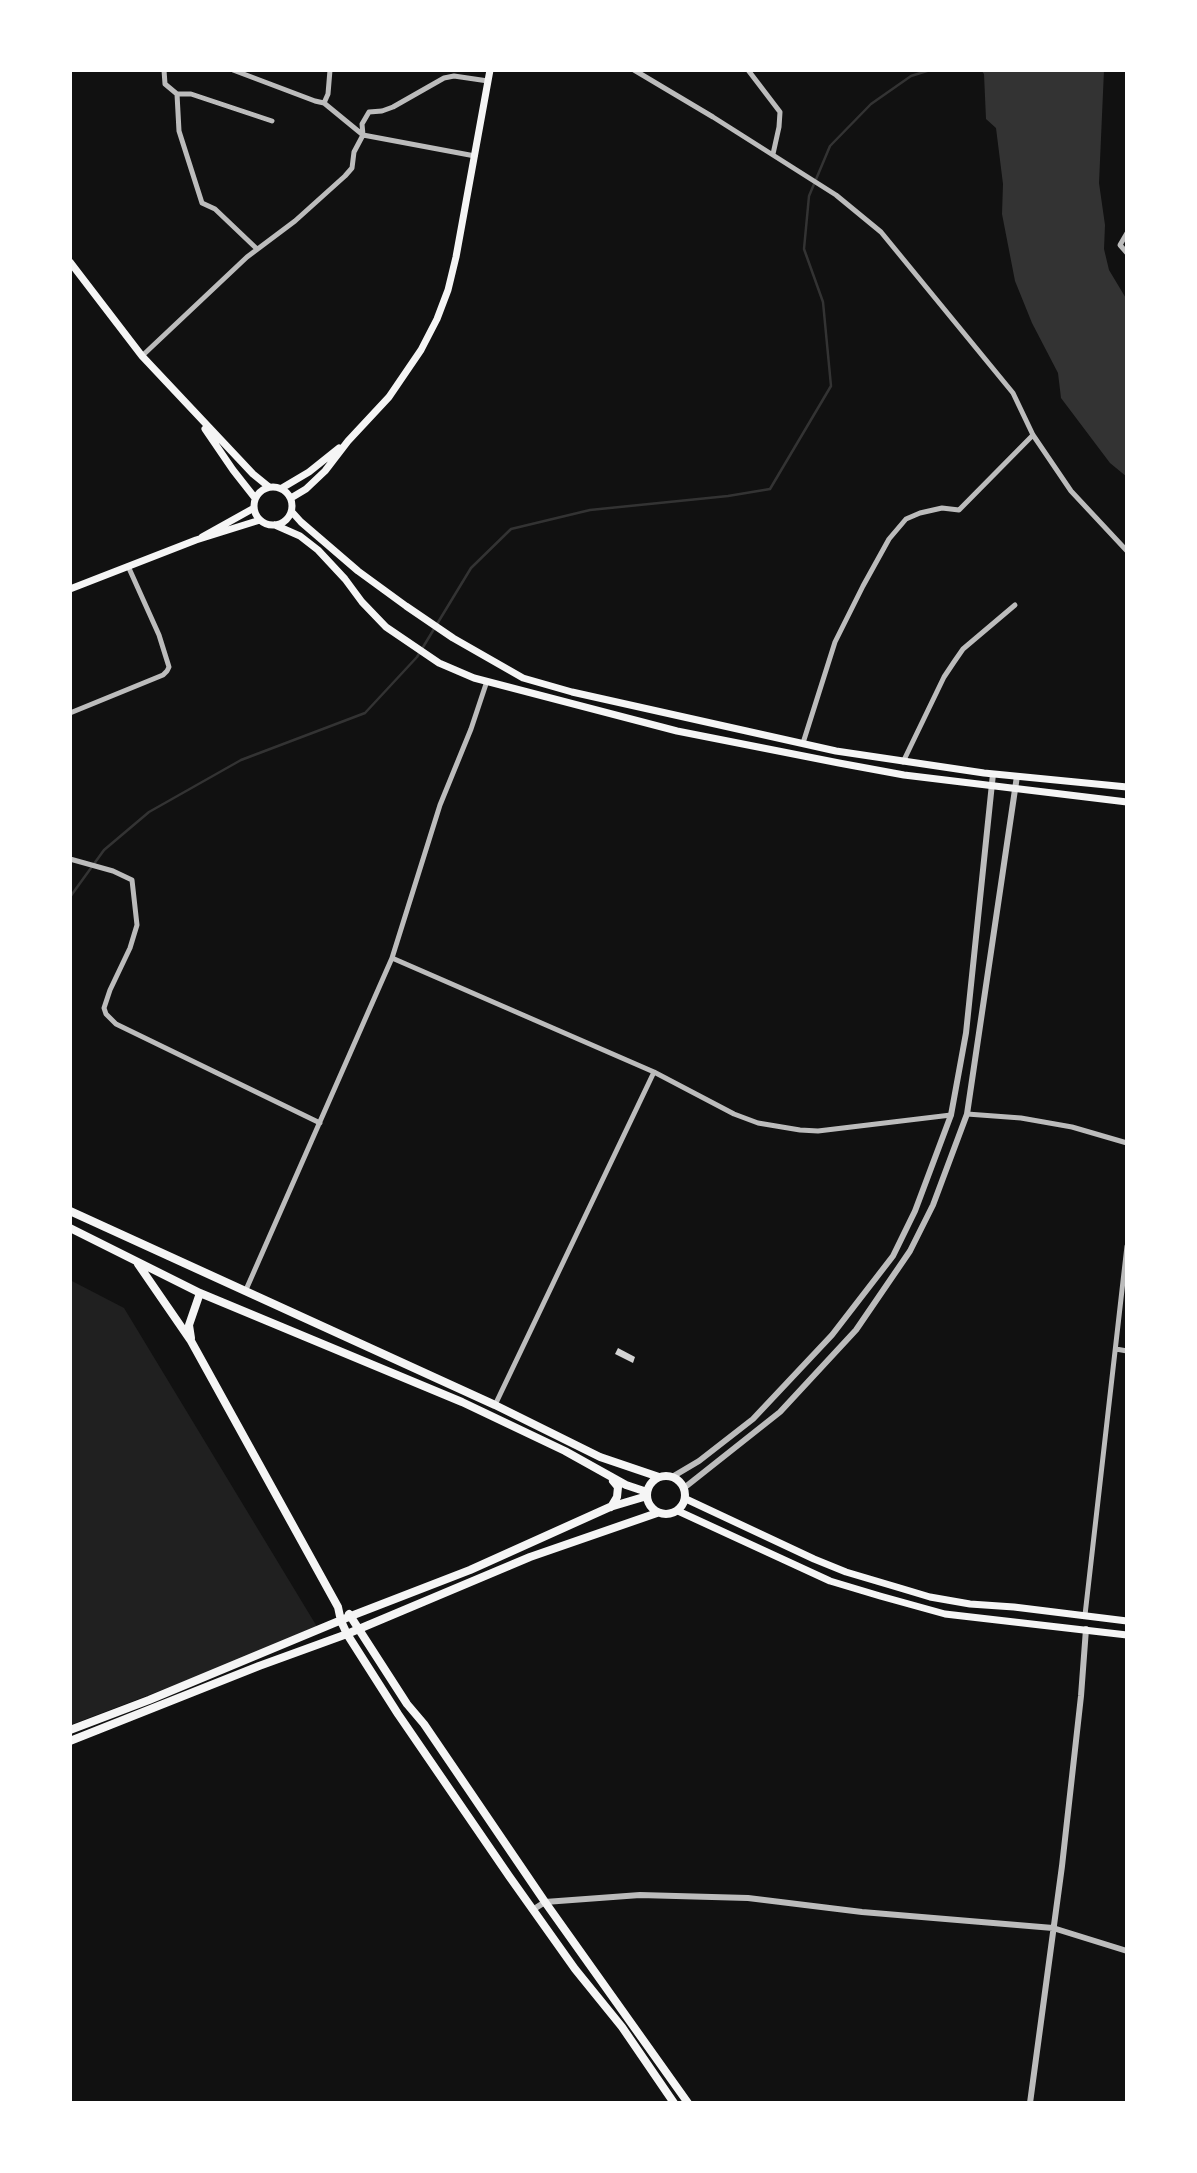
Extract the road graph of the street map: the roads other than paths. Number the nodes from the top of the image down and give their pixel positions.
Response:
1 (164, 70) edge
2 (233, 70) edge
3 (330, 70) edge
4 (491, 70) edge
5 (634, 70) edge
6 (648, 70) edge
7 (748, 70) edge
8 (643, 76) junction
9 (488, 81) junction
10 (177, 94) junction
11 (324, 103) junction
12 (272, 121) dead end
13 (363, 135) junction
14 (773, 154) junction
15 (475, 156) junction
16 (1127, 233) edge
17 (257, 249) junction
18 (1127, 253) edge
19 (70, 262) edge
20 (142, 356) junction
21 (200, 419) junction
22 (1033, 435) junction
23 (348, 441) junction
24 (269, 487) junction
25 (282, 488) junction
26 (256, 498) junction
27 (291, 498) junction
28 (254, 509) junction
29 (292, 512) junction
30 (260, 520) junction
31 (275, 525) junction
32 (196, 540) junction
33 (1127, 551) edge
34 (128, 566) junction
35 (70, 589) edge
36 (1015, 605) dead end
37 (487, 681) junction
38 (70, 713) edge
39 (803, 743) junction
40 (903, 762) junction
41 (993, 774) junction
42 (1017, 776) junction
43 (992, 786) junction
44 (1127, 787) edge
45 (1016, 788) junction
46 (1127, 802) edge
47 (72, 859) edge
48 (392, 958) junction
49 (654, 1072) junction
50 (967, 1114) junction
51 (951, 1115) junction
52 (320, 1123) junction
53 (1127, 1143) edge
54 (70, 1211) edge
55 (70, 1228) edge
56 (1127, 1246) edge
57 (138, 1264) junction
58 (245, 1292) junction
59 (200, 1293) junction
60 (191, 1341) junction
61 (1116, 1349) junction
62 (1127, 1350) edge
63 (495, 1405) junction
64 (659, 1477) junction
65 (672, 1477) junction
66 (612, 1478) junction
67 (684, 1488) junction
68 (647, 1494) junction
69 (685, 1499) junction
70 (610, 1507) junction
71 (678, 1511) junction
72 (657, 1513) junction
73 (338, 1607) junction
74 (1085, 1615) junction
75 (351, 1616) junction
76 (341, 1621) junction
77 (1127, 1621) edge
78 (359, 1628) junction
79 (1086, 1629) junction
80 (347, 1634) junction
81 (1127, 1635) edge
82 (70, 1730) edge
83 (70, 1741) edge
84 (545, 1902) junction
85 (534, 1909) junction
86 (1054, 1928) junction
87 (1127, 1951) edge
88 (674, 2103) edge
89 (688, 2103) edge
90 (1030, 2103) edge

1 - 10 street
2 - 11 street
3 - 11 street
4 - 9 main road
5 - 8 street
6 - 8 street
7 - 14 street
8 - 14 street
9 - 13 street
9 - 15 main road
10 - 12 street
10 - 17 street
11 - 13 street
13 - 15 street
13 - 17 street
14 - 22 street
15 - 23 main road
16 - 18 street
17 - 20 street
19 - 20 main road
20 - 21 main road
21 - 24 main road
21 - 26 main road
22 - 33 street
22 - 39 street
23 - 25 main road
23 - 27 main road
24 - 25 main road
24 - 26 main road
25 - 27 main road
26 - 28 main road
27 - 29 main road
28 - 30 main road
28 - 32 main road
29 - 31 main road
29 - 39 main road
30 - 31 main road
30 - 32 main road
31 - 37 main road
32 - 34 main road
34 - 35 main road
34 - 38 street
36 - 40 street
37 - 43 main road
37 - 48 street
39 - 40 main road
40 - 41 main road
41 - 42 main road
41 - 43 street
42 - 44 main road
42 - 45 street
43 - 45 main road
43 - 51 street
45 - 46 main road
45 - 50 street
47 - 52 street
48 - 49 street
48 - 52 street
49 - 51 street
49 - 63 street
50 - 53 street
50 - 67 street
51 - 65 street
52 - 58 street
54 - 58 main road
55 - 57 main road
56 - 61 street
57 - 59 main road
57 - 60 main road
58 - 63 main road
59 - 60 main road
59 - 66 main road
60 - 73 main road
61 - 62 street
61 - 74 street
63 - 64 main road
64 - 65 main road
64 - 68 main road
65 - 67 main road
66 - 68 main road
66 - 70 main road
67 - 69 main road
68 - 70 main road
68 - 72 main road
69 - 71 main road
69 - 74 main road
70 - 75 main road
71 - 72 main road
71 - 79 main road
72 - 78 main road
73 - 75 main road
73 - 76 main road
74 - 77 main road
75 - 76 main road
75 - 78 main road
76 - 80 main road
76 - 82 main road
78 - 80 main road
78 - 84 main road
79 - 81 main road
79 - 86 street
80 - 83 main road
80 - 85 main road
84 - 85 street
84 - 86 street
84 - 89 main road
85 - 88 main road
86 - 87 street
86 - 90 street

